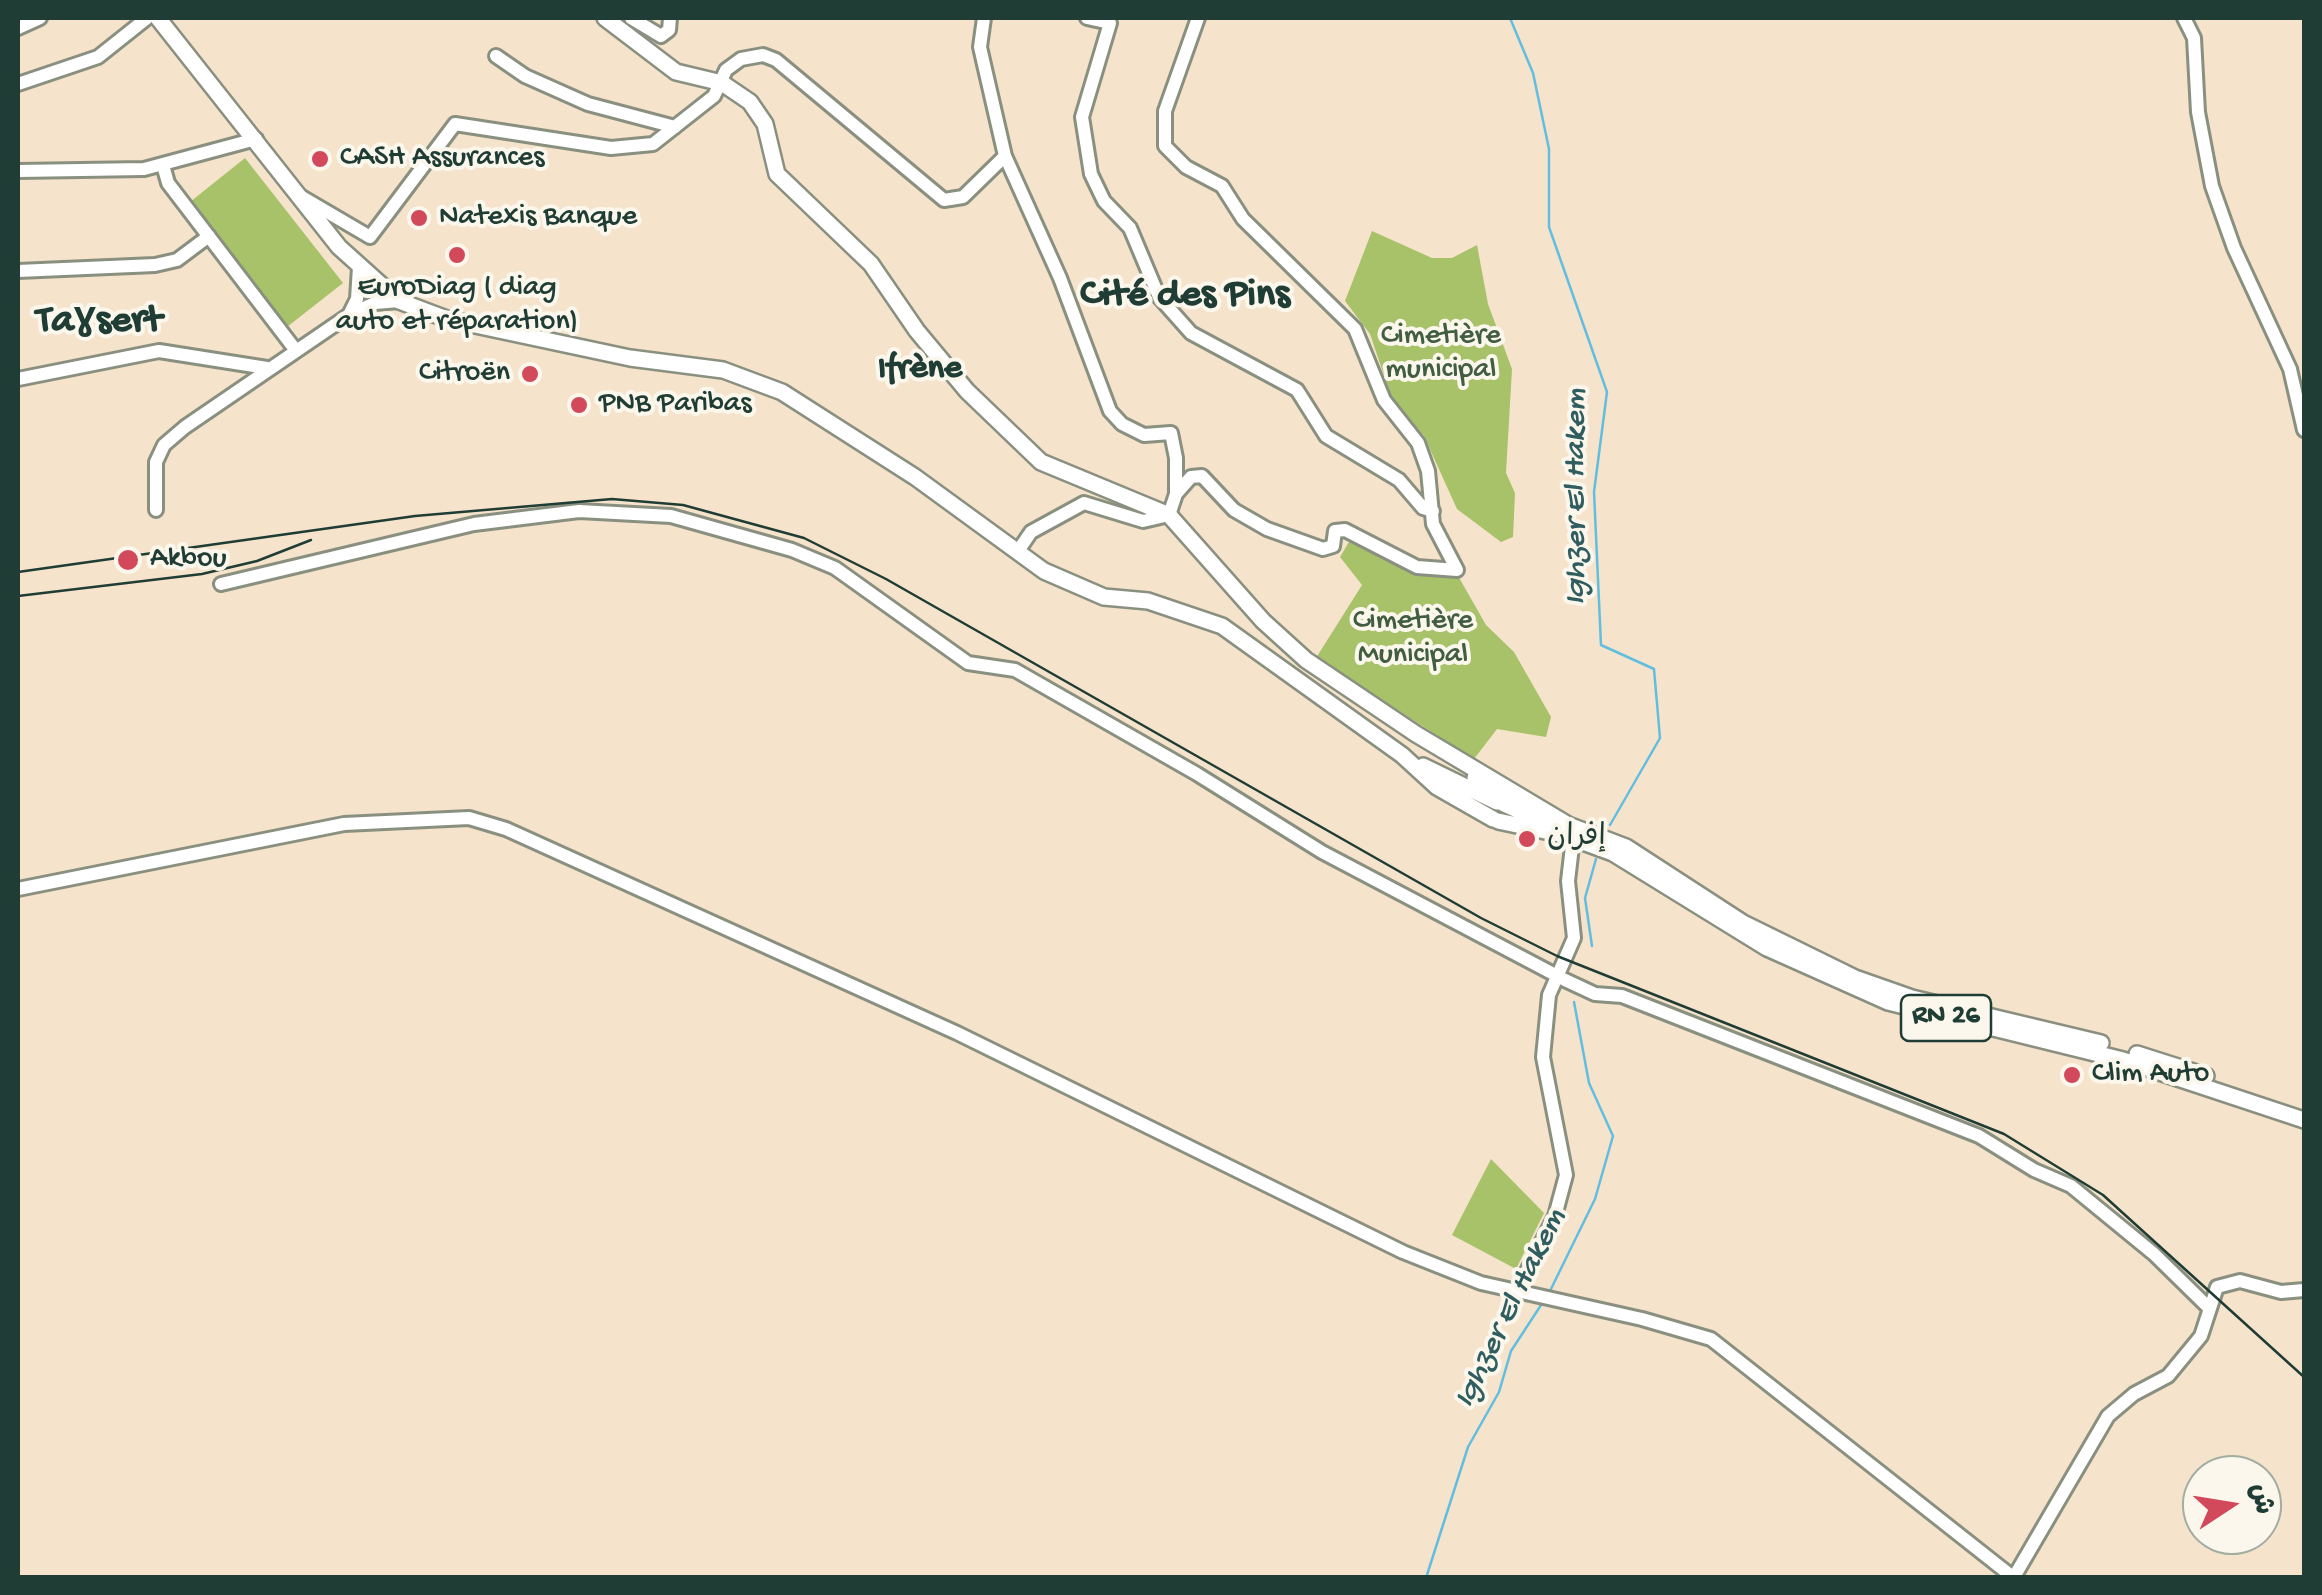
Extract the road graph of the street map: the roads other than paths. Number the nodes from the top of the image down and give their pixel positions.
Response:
1 (40, 18) edge
2 (147, 18) edge
3 (158, 18) edge
4 (604, 18) edge
5 (631, 18) edge
6 (670, 18) edge
7 (984, 18) edge
8 (1087, 18) edge
9 (1198, 18) edge
10 (2184, 18) edge
11 (18, 28) edge
12 (496, 56) dead end
13 (722, 82) junction
14 (18, 84) edge
15 (675, 127) junction
16 (256, 139) junction
17 (1005, 156) junction
18 (162, 165) junction
19 (18, 171) edge
20 (300, 196) junction
21 (209, 236) junction
22 (359, 267) junction
23 (18, 271) edge
24 (400, 302) junction
25 (349, 314) junction
26 (294, 348) junction
27 (267, 368) junction
28 (18, 379) edge
29 (2304, 430) edge
30 (1176, 494) junction
31 (156, 510) dead end
32 (1433, 511) junction
33 (1169, 515) junction
34 (1018, 551) junction
35 (221, 584) dead end
36 (1416, 734) junction
37 (1402, 755) junction
38 (1494, 781) junction
39 (1501, 803) junction
40 (1523, 804) junction
41 (1496, 820) junction
42 (1578, 835) junction
43 (1614, 848) junction
44 (18, 890) edge
45 (1556, 975) junction
46 (2304, 1109) edge
47 (2304, 1120) edge
48 (1518, 1289) junction
49 (2304, 1290) edge
50 (2208, 1308) junction
51 (2014, 1577) edge

1 - 11 street
2 - 14 street
3 - 16 main road, RN 26
4 - 13 main road
5 - 6 street
7 - 17 street
8 - 32 street
9 - 32 street
10 - 29 street
12 - 15 street
13 - 15 street
13 - 17 street
13 - 33 main road
15 - 20 street
16 - 18 street
16 - 20 main road, RN 26
17 - 30 street
18 - 19 street
18 - 21 street
20 - 22 main road, RN 26
21 - 23 street
21 - 26 street
22 - 24 main road, RN 26
22 - 25 street
24 - 25 street
24 - 34 main road, RN 26
25 - 26 street
26 - 27 street
27 - 28 street
27 - 31 street
30 - 32 street
30 - 33 street
33 - 34 street
33 - 36 main road
34 - 37 main road, RN 26
35 - 45 street
36 - 38 main road
36 - 39 main road
37 - 39 main road
37 - 41 main road, RN 26
38 - 39 main road
38 - 40 main road
39 - 40 main road
39 - 41 main road
40 - 42 main road
41 - 42 main road, RN 26
42 - 43 main road, RN 26
42 - 45 street
43 - 46 main road, RN 26
43 - 47 main road, RN 26
44 - 48 street
45 - 48 street
45 - 50 street
48 - 51 street
49 - 50 street
50 - 51 street

